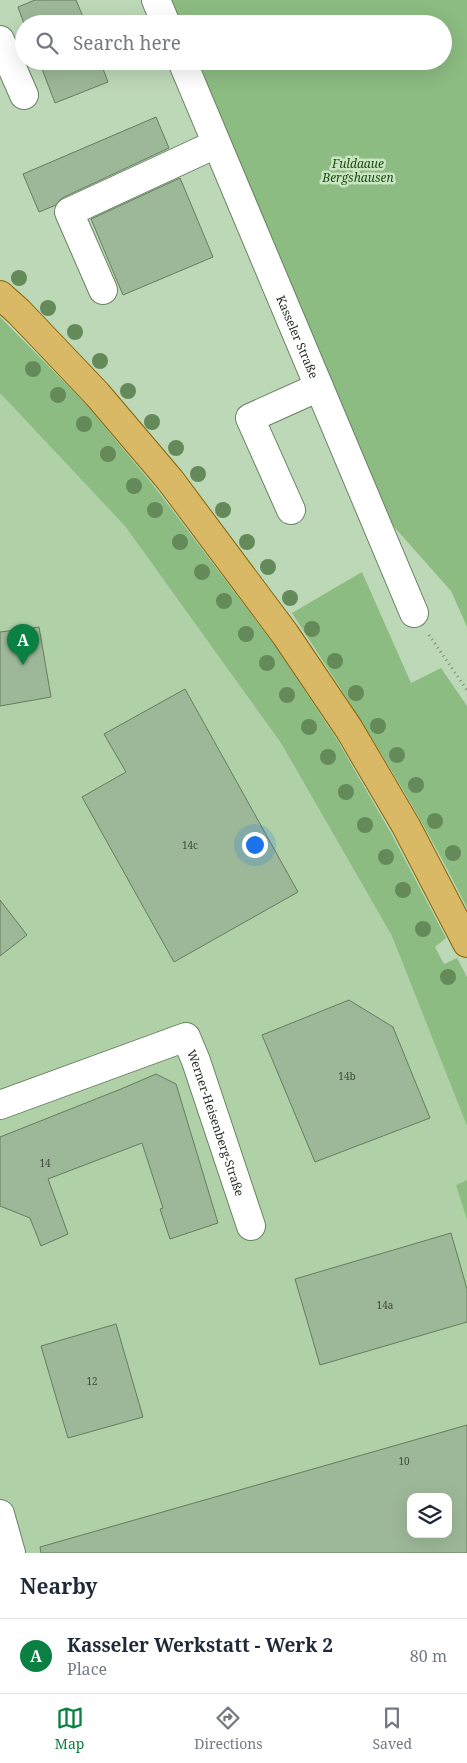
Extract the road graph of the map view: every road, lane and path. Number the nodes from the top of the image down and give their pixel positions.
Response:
1 (156, 0) edge
2 (162, 15) edge
3 (0, 40) edge
4 (186, 70) edge
5 (24, 95) dead end
6 (216, 144) junction
7 (103, 290) dead end
8 (0, 296) edge
9 (319, 387) junction
10 (290, 510) dead end
11 (414, 613) joint
12 (467, 690) edge
13 (467, 943) edge
14 (0, 1105) edge
15 (251, 1226) dead end
16 (0, 1514) edge
17 (11, 1553) edge

1 - 2 street
3 - 5 street
4 - 6 street, Kasseler Straße
6 - 7 street
6 - 9 street, Kasseler Straße
8 - 13 main road
9 - 10 street
9 - 11 street, Kasseler Straße
11 - 12 path
14 - 15 street, Werner-Heisenberg-Straße
16 - 17 street

